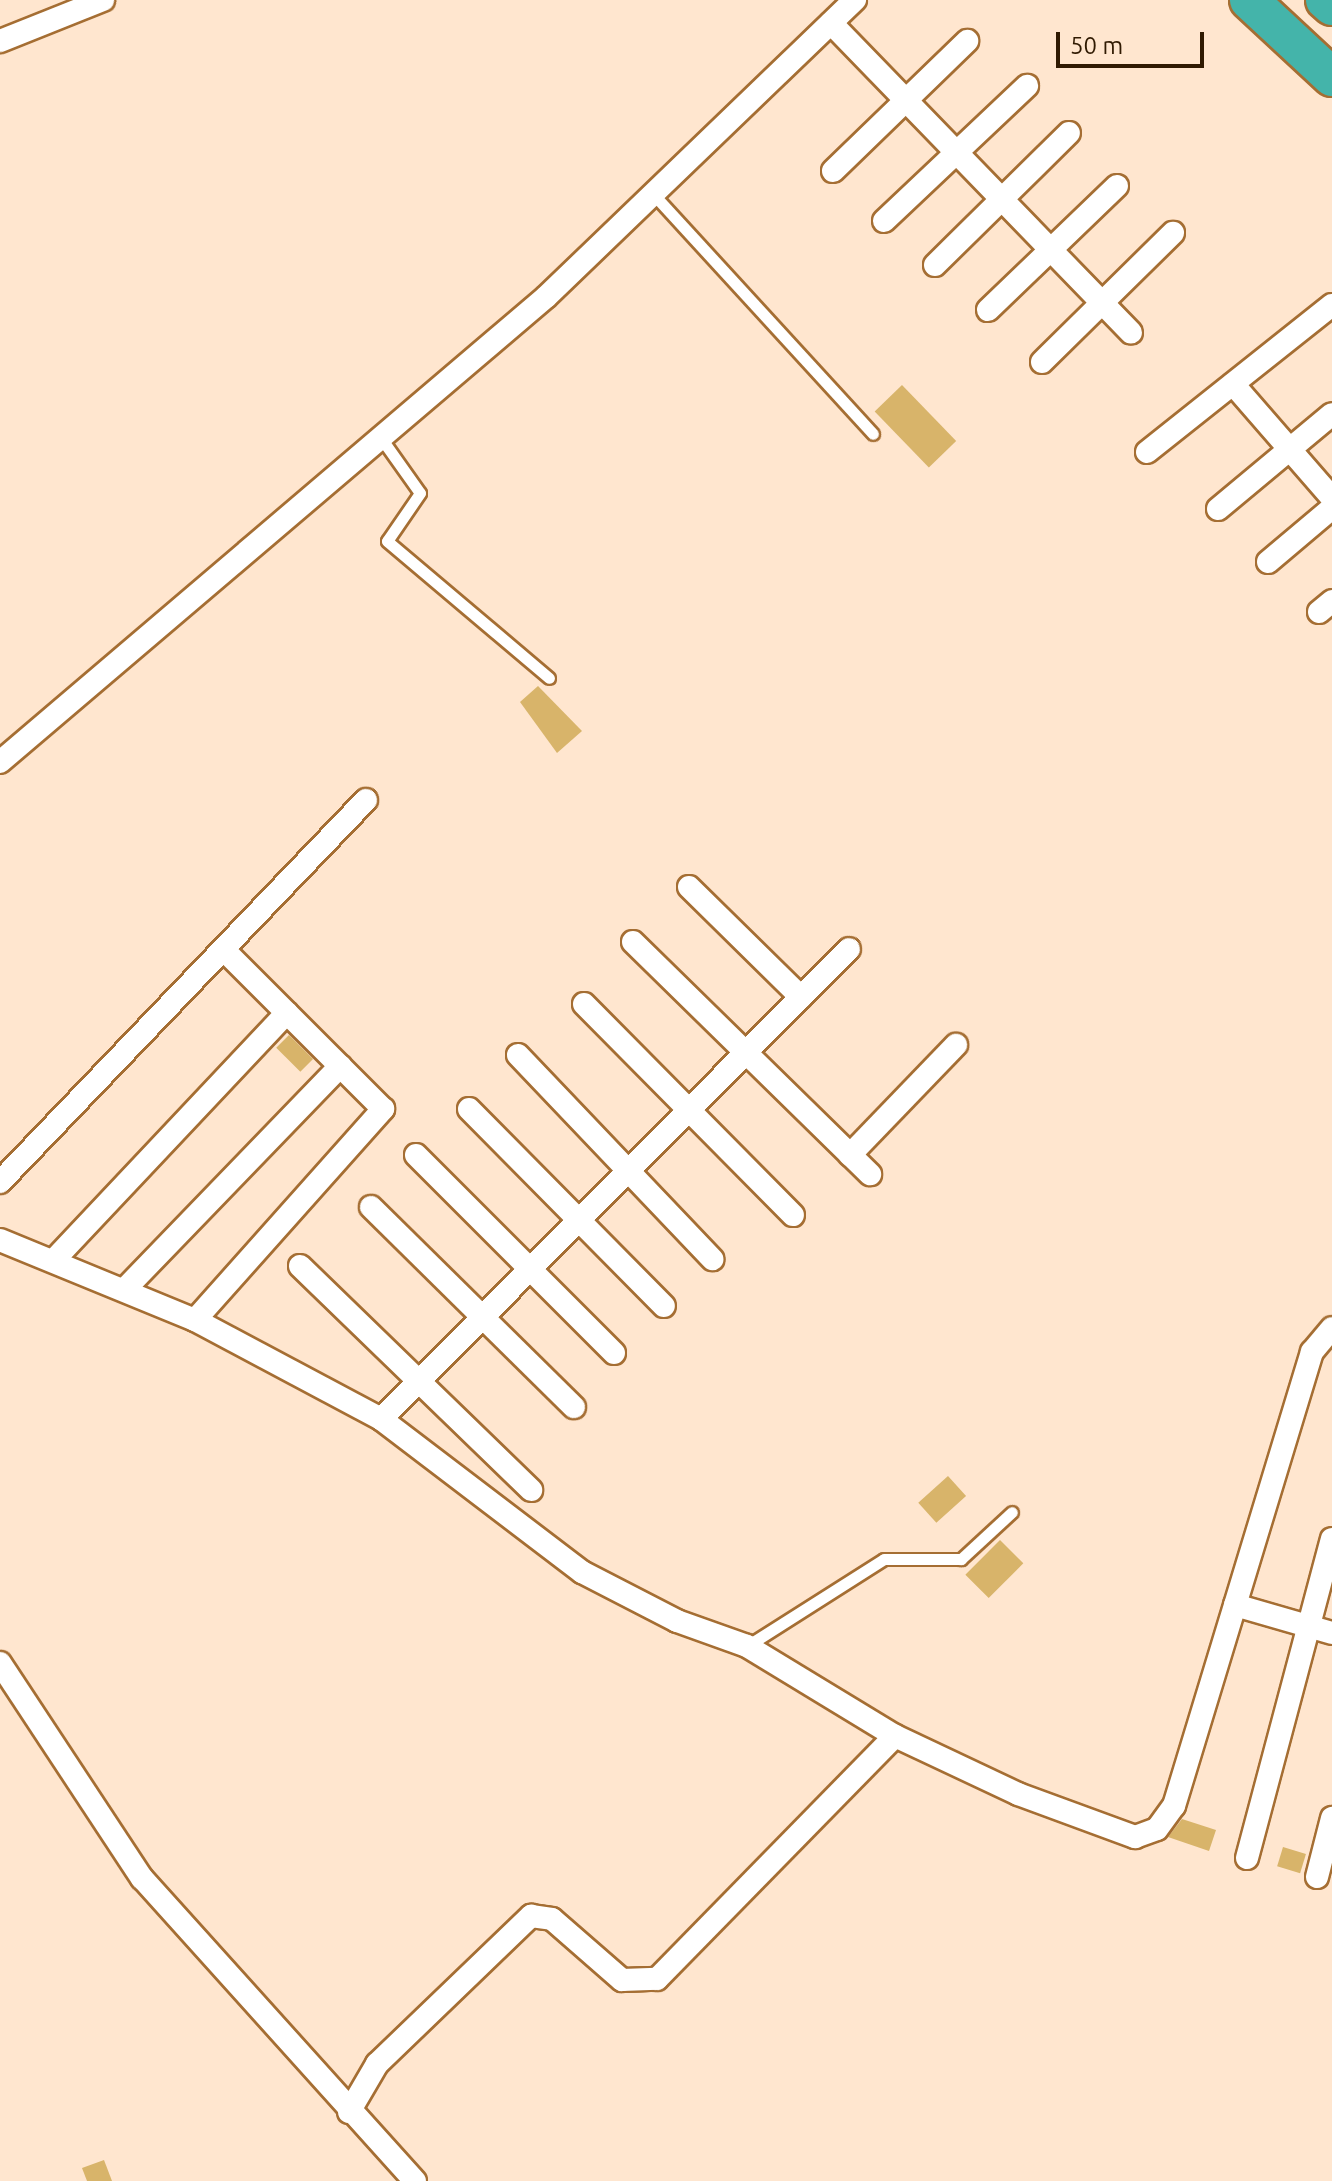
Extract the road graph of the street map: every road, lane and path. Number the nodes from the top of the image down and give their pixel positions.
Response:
1 (103, 0) edge
2 (855, 0) edge
3 (1249, 0) edge
4 (1325, 0) edge
5 (1332, 6) edge
6 (831, 23) junction
7 (0, 41) edge
8 (967, 41) dead end
9 (1332, 77) edge
10 (1027, 86) dead end
11 (905, 101) junction
12 (1069, 133) dead end
13 (956, 152) junction
14 (833, 171) dead end
15 (1117, 186) dead end
16 (656, 197) junction
17 (1002, 199) junction
18 (884, 221) dead end
19 (1173, 233) dead end
20 (1051, 250) junction
21 (935, 265) dead end
22 (1103, 303) junction
23 (1332, 305) edge
24 (988, 310) dead end
25 (1131, 333) dead end
26 (1042, 362) dead end
27 (1233, 384) junction
28 (1332, 414) edge
29 (873, 434) dead end
30 (381, 438) junction
31 (1290, 449) junction
32 (1147, 452) dead end
33 (1332, 498) edge
34 (1332, 508) edge
35 (1218, 509) dead end
36 (1268, 562) dead end
37 (549, 678) dead end
38 (0, 762) edge
39 (366, 800) dead end
40 (689, 887) dead end
41 (633, 942) dead end
42 (223, 949) junction
43 (849, 949) dead end
44 (801, 997) junction
45 (584, 1004) dead end
46 (287, 1013) junction
47 (956, 1045) dead end
48 (744, 1054) junction
49 (518, 1055) dead end
50 (340, 1066) junction
51 (469, 1109) dead end
52 (690, 1109) junction
53 (416, 1155) dead end
54 (850, 1155) junction
55 (628, 1171) junction
56 (870, 1174) dead end
57 (0, 1182) edge
58 (371, 1207) dead end
59 (793, 1215) dead end
60 (579, 1220) junction
61 (0, 1240) edge
62 (712, 1259) dead end
63 (53, 1261) junction
64 (300, 1266) dead end
65 (530, 1269) junction
66 (125, 1289) junction
67 (664, 1306) dead end
68 (482, 1318) junction
69 (195, 1320) junction
70 (1332, 1328) edge
71 (614, 1353) dead end
72 (418, 1381) junction
73 (574, 1407) dead end
74 (381, 1419) junction
75 (531, 1490) dead end
76 (1012, 1512) dead end
77 (1332, 1539) edge
78 (1235, 1605) junction
79 (1309, 1626) junction
80 (1332, 1633) edge
81 (747, 1646) junction
82 (0, 1663) edge
83 (895, 1736) junction
84 (1332, 1818) edge
85 (1247, 1858) dead end
86 (1317, 1877) dead end
87 (349, 2112) junction
88 (407, 2179) edge

1 - 7 street
2 - 6 street
3 - 9 highway
4 - 5 highway
6 - 11 street
6 - 16 street
8 - 11 street
10 - 13 street
11 - 13 street
11 - 14 street
12 - 17 street
13 - 17 street
13 - 18 street
15 - 20 street
16 - 29 lane
16 - 30 street
17 - 20 street
17 - 21 street
19 - 22 street
20 - 22 street
20 - 24 street
22 - 25 street
22 - 26 street
23 - 27 street
27 - 31 street
27 - 32 street
28 - 31 street
30 - 37 lane
30 - 38 street
31 - 33 street
31 - 35 street
34 - 36 street
39 - 42 street
40 - 44 street
41 - 48 street
42 - 46 street
42 - 57 street
43 - 44 street
44 - 48 street
45 - 52 street
46 - 50 street
46 - 63 street
47 - 54 street
48 - 52 street
48 - 54 street
49 - 55 street
50 - 66 street
50 - 69 street
51 - 60 street
52 - 55 street
52 - 59 street
53 - 65 street
54 - 56 street
55 - 60 street
55 - 62 street
58 - 68 street
60 - 65 street
60 - 67 street
61 - 63 street
63 - 66 street
64 - 72 street
65 - 68 street
65 - 71 street
66 - 69 street
68 - 72 street
68 - 73 street
69 - 74 street
70 - 78 street
72 - 74 street
72 - 75 street
74 - 81 street
76 - 81 lane
77 - 79 street
78 - 79 street
78 - 83 street
79 - 80 street
79 - 85 street
81 - 83 street
82 - 87 street
83 - 87 street
84 - 86 street
87 - 88 street

